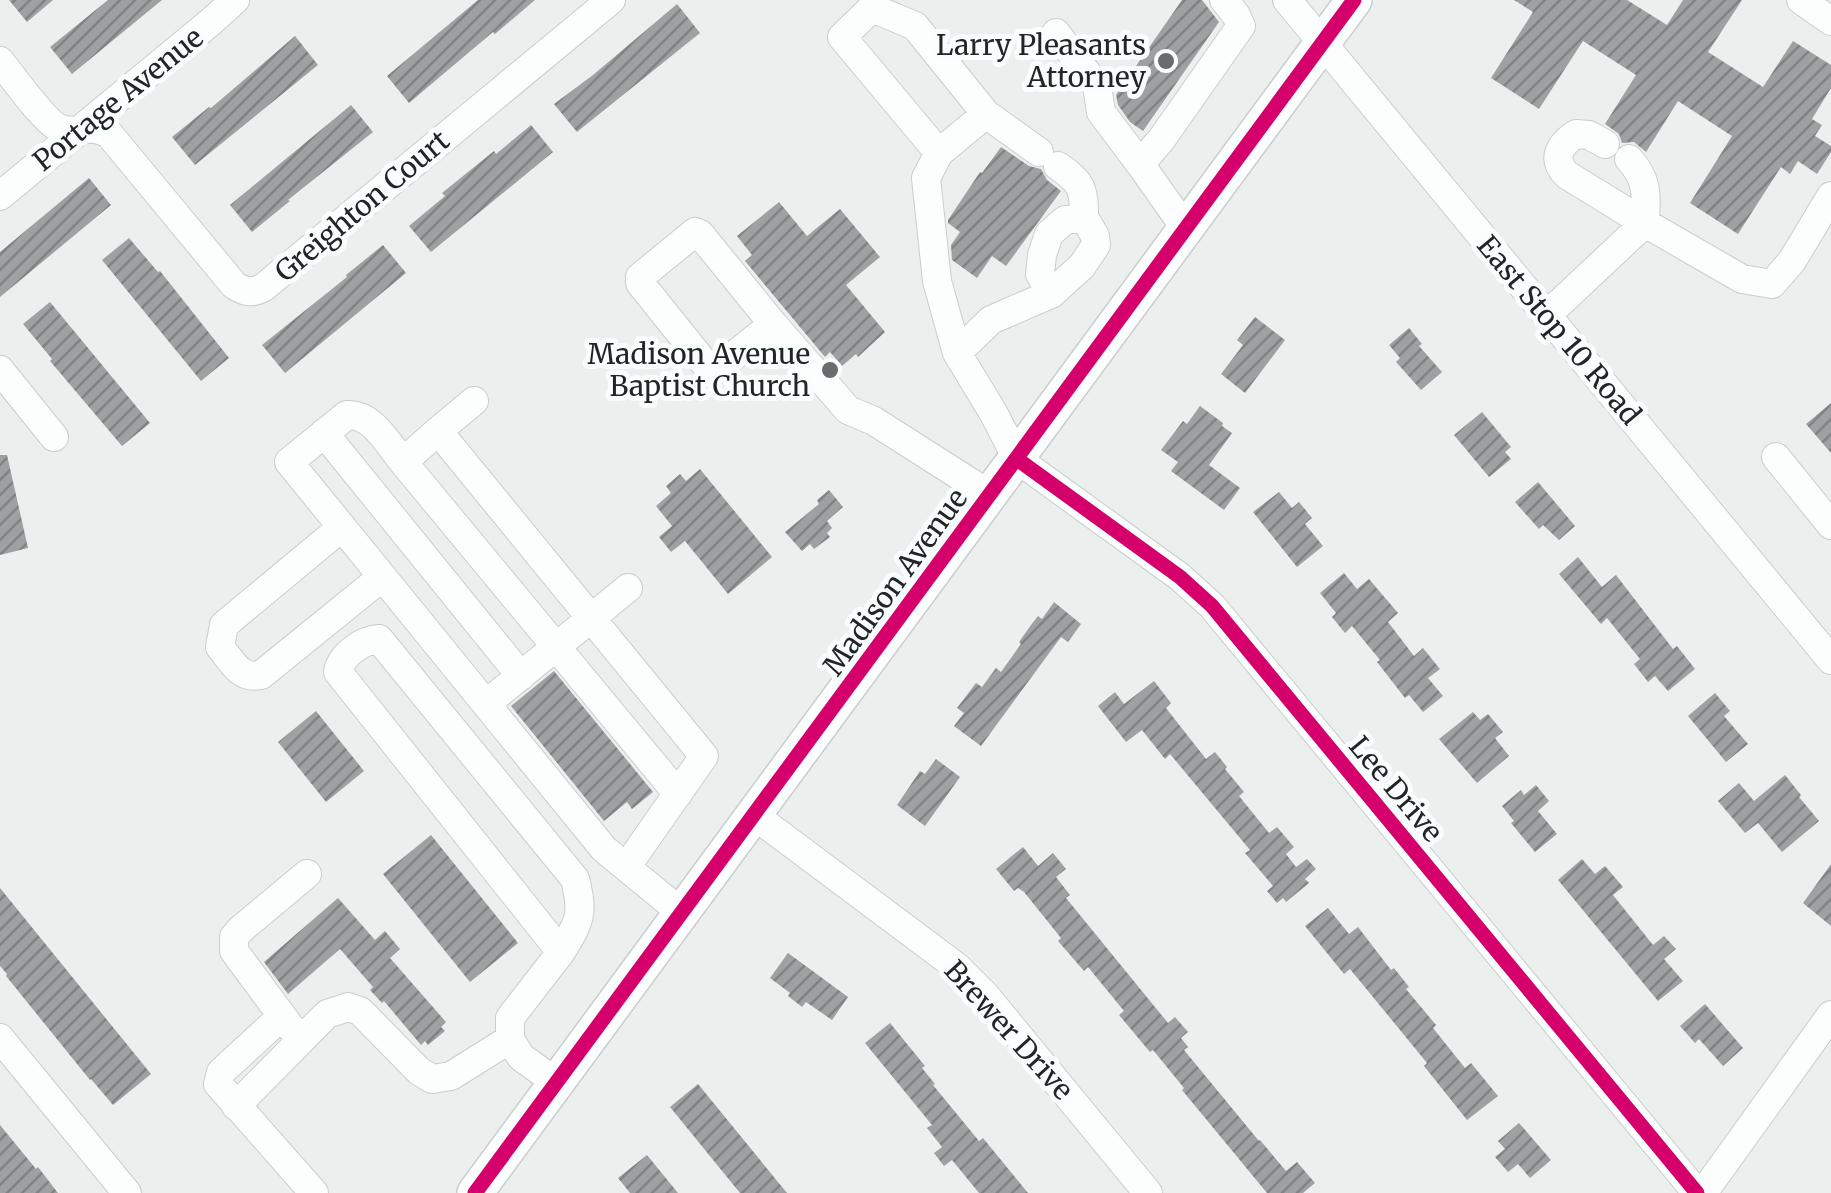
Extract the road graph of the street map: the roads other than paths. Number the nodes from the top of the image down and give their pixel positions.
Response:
1 (235, 0) edge
2 (611, 0) edge
3 (1224, 0) edge
4 (1288, 0) edge
5 (1354, 0) edge
6 (1800, 0) edge
7 (1831, 21) edge
8 (1056, 33) dead end
9 (1323, 43) junction
10 (0, 61) edge
11 (986, 114) junction
12 (84, 127) junction
13 (939, 153) junction
14 (1140, 164) junction
15 (0, 196) edge
16 (1831, 196) edge
17 (1084, 217) junction
18 (1644, 223) junction
19 (1186, 230) junction
20 (1051, 294) junction
21 (1547, 315) junction
22 (773, 324) junction
23 (956, 353) junction
24 (0, 370) edge
25 (474, 401) dead end
26 (438, 432) junction
27 (324, 433) junction
28 (54, 437) dead end
29 (1776, 457) dead end
30 (1016, 459) junction
31 (403, 462) junction
32 (990, 496) junction
33 (1831, 524) edge
34 (342, 528) junction
35 (382, 576) junction
36 (628, 588) dead end
37 (592, 618) junction
38 (556, 647) junction
39 (1831, 660) edge
40 (521, 676) junction
41 (486, 704) junction
42 (678, 794) junction
43 (754, 816) junction
44 (627, 866) junction
45 (307, 874) dead end
46 (682, 913) junction
47 (562, 952) junction
48 (1831, 1015) edge
49 (281, 1016) junction
50 (0, 1038) edge
51 (510, 1038) junction
52 (301, 1040) junction
53 (557, 1084) junction
54 (236, 1106) junction
55 (128, 1193) edge
56 (314, 1193) edge
57 (475, 1193) edge
58 (1148, 1193) edge
59 (1700, 1193) edge

1 - 12 street, Portage Avenue
2 - 12 street, Greighton Court
3 - 14 street
4 - 9 street, East Stop 10 Road
5 - 9 main road, Madison Avenue
6 - 7 street
8 - 14 street
9 - 19 main road, Madison Avenue
9 - 21 street, East Stop 10 Road
10 - 12 street
11 - 13 street
11 - 13 street
11 - 17 street
12 - 15 street, Portage Avenue
13 - 23 street
14 - 19 street
16 - 18 street
17 - 20 street
17 - 20 street
18 - 18 street
18 - 21 street
19 - 30 main road, Madison Avenue
20 - 23 street
21 - 39 street, East Stop 10 Road
22 - 22 street
22 - 32 street
23 - 30 street
24 - 28 street
25 - 26 street
26 - 31 street
26 - 37 street
27 - 31 street
27 - 34 street
27 - 40 street
29 - 33 street
30 - 32 main road, Madison Avenue
30 - 59 street, Lee Drive
31 - 38 street
32 - 43 main road, Madison Avenue
34 - 35 street
34 - 35 street
35 - 41 street
36 - 37 street
37 - 38 street
37 - 42 street
38 - 40 street
38 - 42 street
40 - 41 street
41 - 44 street
42 - 44 street
43 - 46 main road, Madison Avenue
43 - 58 street, Brewer Drive
44 - 46 street
45 - 49 street
46 - 53 main road, Madison Avenue
47 - 47 street
47 - 51 street
48 - 59 street
49 - 52 street
49 - 54 street
50 - 55 street
51 - 52 street
51 - 53 street
52 - 54 street
53 - 57 main road, Madison Avenue
54 - 56 street

